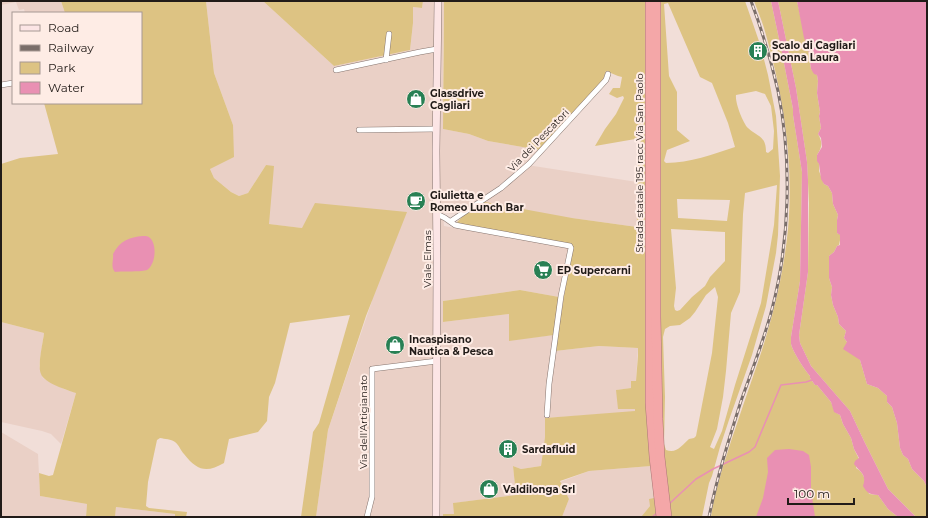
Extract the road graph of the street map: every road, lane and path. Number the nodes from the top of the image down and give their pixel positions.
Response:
1 (438, 1) edge
2 (650, 1) edge
3 (656, 1) edge
4 (389, 34) dead end
5 (437, 49) junction
6 (386, 60) junction
7 (336, 70) dead end
8 (608, 74) dead end
9 (12, 84) edge
10 (1, 86) edge
11 (436, 129) junction
12 (359, 130) dead end
13 (437, 214) junction
14 (451, 221) junction
15 (437, 361) junction
16 (547, 415) dead end
17 (657, 457) junction
18 (367, 517) edge
19 (436, 517) edge
20 (661, 517) edge
21 (667, 517) edge

1 - 5 main road, Viale Elmas
2 - 17 highway, Strada statale 195 racc Via San Paolo
3 - 17 highway, Strada statale 195 racc Via San Paolo
4 - 6 street
5 - 6 street
5 - 11 main road, Viale Elmas
6 - 7 street
8 - 14 street, Via dei Pescatori
9 - 10 street
11 - 12 street
11 - 13 main road, Viale Elmas
13 - 14 street
13 - 15 main road, Viale Elmas
14 - 16 street
15 - 18 street, Via dell'Artigianato
15 - 19 main road, Viale Elmas
17 - 20 highway, Strada statale 195 racc Via San Paolo
17 - 21 highway, Strada statale 195 racc Via San Paolo

